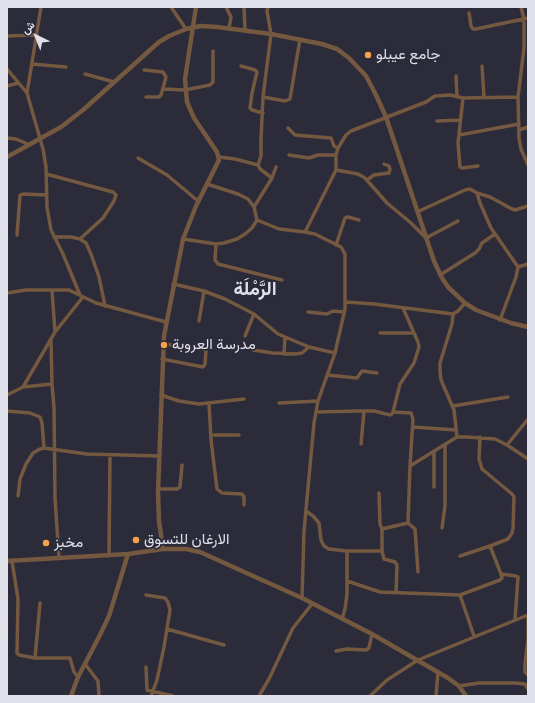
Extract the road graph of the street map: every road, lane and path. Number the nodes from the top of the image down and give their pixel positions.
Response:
1 (41, 7) edge
2 (171, 7) edge
3 (196, 7) edge
4 (226, 7) edge
5 (244, 7) edge
6 (268, 7) edge
7 (521, 7) edge
8 (469, 13) dead end
9 (526, 19) edge
10 (194, 26) junction
11 (229, 28) junction
12 (186, 29) junction
13 (245, 30) junction
14 (271, 34) junction
15 (37, 35) junction
16 (7, 36) edge
17 (300, 39) junction
18 (524, 48) junction
19 (528, 50) edge
20 (213, 51) dead end
21 (32, 64) junction
22 (241, 66) dead end
23 (482, 66) dead end
24 (66, 67) dead end
25 (7, 69) edge
26 (144, 70) dead end
27 (86, 74) dead end
28 (456, 76) dead end
29 (114, 82) junction
30 (18, 83) junction
31 (7, 86) edge
32 (163, 89) junction
33 (185, 90) junction
34 (27, 93) junction
35 (457, 96) junction
36 (146, 97) dead end
37 (263, 97) junction
38 (518, 97) junction
39 (463, 98) junction
40 (484, 98) junction
41 (263, 113) junction
42 (386, 118) junction
43 (460, 120) junction
44 (437, 121) dead end
45 (519, 124) junction
46 (528, 127) edge
47 (288, 128) dead end
48 (519, 130) junction
49 (459, 135) junction
50 (7, 138) edge
51 (41, 139) junction
52 (30, 145) junction
53 (338, 148) junction
54 (289, 155) dead end
55 (336, 155) junction
56 (7, 157) edge
57 (219, 157) junction
58 (138, 158) dead end
59 (384, 164) dead end
60 (258, 165) junction
61 (528, 165) edge
62 (478, 166) dead end
63 (276, 167) dead end
64 (336, 170) junction
65 (46, 174) junction
66 (272, 178) junction
67 (367, 180) junction
68 (207, 184) junction
69 (477, 193) junction
70 (46, 195) junction
71 (198, 202) junction
72 (528, 206) edge
73 (254, 207) junction
74 (417, 212) junction
75 (257, 220) junction
76 (359, 220) dead end
77 (458, 221) dead end
78 (305, 232) junction
79 (495, 234) junction
80 (17, 235) dead end
81 (54, 238) junction
82 (426, 238) junction
83 (80, 239) junction
84 (183, 239) junction
85 (216, 244) junction
86 (336, 245) junction
87 (528, 264) edge
88 (518, 267) junction
89 (440, 275) junction
90 (282, 280) dead end
91 (173, 284) junction
92 (52, 290) junction
93 (204, 291) junction
94 (7, 293) edge
95 (82, 296) junction
96 (346, 302) junction
97 (464, 303) junction
98 (105, 306) junction
99 (403, 308) junction
100 (308, 312) dead end
101 (344, 312) junction
102 (254, 314) junction
103 (453, 314) junction
104 (500, 320) junction
105 (199, 321) dead end
106 (166, 322) junction
107 (528, 327) edge
108 (55, 332) junction
109 (380, 333) dead end
110 (413, 333) junction
111 (245, 336) dead end
112 (285, 337) junction
113 (51, 340) junction
114 (163, 344) junction
115 (309, 348) junction
116 (254, 350) dead end
117 (335, 353) junction
118 (284, 354) junction
119 (162, 359) junction
120 (377, 373) dead end
121 (328, 375) junction
122 (52, 384) junction
123 (23, 387) junction
124 (7, 395) edge
125 (161, 395) junction
126 (508, 397) dead end
127 (244, 399) dead end
128 (318, 401) junction
129 (209, 403) junction
130 (279, 403) dead end
131 (453, 406) junction
132 (7, 411) edge
133 (364, 411) junction
134 (316, 412) junction
135 (393, 412) junction
136 (528, 419) edge
137 (413, 427) junction
138 (456, 430) junction
139 (211, 435) junction
140 (239, 435) dead end
141 (457, 437) junction
142 (480, 437) junction
143 (361, 444) dead end
144 (445, 444) junction
145 (507, 445) junction
146 (44, 448) junction
147 (54, 450) junction
148 (434, 451) junction
149 (110, 454) junction
150 (159, 456) junction
151 (528, 458) edge
152 (182, 465) dead end
153 (410, 466) junction
154 (434, 487) dead end
155 (158, 489) junction
156 (379, 493) dead end
157 (18, 496) dead end
158 (244, 505) dead end
159 (306, 511) junction
160 (408, 523) junction
161 (442, 528) dead end
162 (382, 530) junction
163 (490, 546) junction
164 (163, 549) junction
165 (348, 551) junction
166 (382, 551) junction
167 (128, 554) junction
168 (109, 555) junction
169 (460, 556) dead end
170 (59, 558) junction
171 (9, 561) edge
172 (418, 572) dead end
173 (501, 574) junction
174 (347, 581) junction
175 (396, 593) junction
176 (146, 595) dead end
177 (460, 595) junction
178 (302, 598) junction
179 (40, 604) dead end
180 (312, 604) junction
181 (528, 615) edge
182 (342, 619) junction
183 (515, 620) junction
184 (167, 629) junction
185 (372, 634) junction
186 (474, 636) junction
187 (528, 638) edge
188 (224, 645) dead end
189 (336, 651) dead end
190 (35, 658) junction
191 (418, 660) junction
192 (85, 664) junction
193 (146, 667) dead end
194 (438, 672) junction
195 (528, 675) edge
196 (78, 677) junction
197 (459, 686) junction
198 (528, 688) edge
199 (152, 694) edge
200 (71, 696) edge
201 (99, 696) edge
202 (173, 696) edge
203 (259, 696) edge
204 (370, 696) edge
205 (436, 696) edge
206 (466, 696) edge

1 - 15 street
2 - 12 street
3 - 10 street
4 - 11 street
5 - 13 street
6 - 14 street
7 - 9 street
8 - 9 street
9 - 18 street
10 - 11 street
10 - 12 street
10 - 33 street
11 - 13 street
12 - 29 street
13 - 14 street
14 - 17 street
14 - 37 street
15 - 16 street
15 - 21 street
17 - 37 street
17 - 42 street
18 - 19 street
18 - 38 street
20 - 33 street
21 - 24 street
21 - 34 street
22 - 41 street
23 - 40 street
25 - 30 street
26 - 32 street
27 - 29 street
28 - 35 street
29 - 51 street
30 - 31 street
30 - 34 street
32 - 33 street
32 - 36 street
33 - 57 street
34 - 51 street
35 - 39 street
35 - 42 street
37 - 41 street
38 - 40 street
38 - 45 street
39 - 40 street
39 - 43 street
41 - 60 street
42 - 53 street
42 - 74 street
43 - 44 street
43 - 49 street
45 - 48 street
45 - 49 street
46 - 48 street
47 - 53 street
48 - 61 street
49 - 62 street
50 - 52 street
51 - 52 street
51 - 65 street
52 - 56 street
53 - 55 street
54 - 55 street
55 - 64 street
57 - 60 street
57 - 68 street
58 - 71 street
59 - 67 street
60 - 66 street
63 - 66 street
64 - 67 street
64 - 78 street
65 - 70 street
65 - 83 street
66 - 73 street
67 - 82 street
68 - 71 street
68 - 73 street
69 - 72 street
69 - 74 street
69 - 79 street
70 - 80 street
70 - 81 street
71 - 84 street
73 - 75 street
74 - 82 street
75 - 78 street
75 - 85 street
76 - 86 street
77 - 82 street
78 - 86 street
79 - 88 street
79 - 89 street
81 - 83 street
81 - 95 street
82 - 89 street
83 - 98 street
84 - 85 street
84 - 91 street
85 - 90 street
86 - 96 street
87 - 88 street
88 - 104 street
89 - 97 street
91 - 93 street
91 - 106 street
92 - 94 street
92 - 95 street
92 - 108 street
93 - 102 street
93 - 105 street
95 - 98 street
95 - 108 street
96 - 99 street
96 - 101 street
97 - 103 street
97 - 104 street
98 - 106 street
99 - 103 street
99 - 110 street
100 - 101 street
101 - 117 street
102 - 111 street
102 - 112 street
103 - 131 street
104 - 107 street
106 - 114 street
108 - 113 street
109 - 110 street
110 - 135 street
112 - 115 street
112 - 118 street
113 - 122 street
113 - 123 street
114 - 119 street
114 - 119 street
115 - 117 street
115 - 118 street
116 - 118 street
117 - 121 street
119 - 125 street
120 - 121 street
121 - 128 street
122 - 123 street
122 - 147 street
123 - 124 street
125 - 129 street
125 - 150 street
126 - 131 street
127 - 129 street
128 - 130 street
128 - 134 street
129 - 139 street
131 - 138 street
132 - 146 street
133 - 134 street
133 - 135 street
133 - 143 street
134 - 159 street
135 - 137 street
136 - 145 street
137 - 138 street
137 - 153 street
138 - 141 street
139 - 140 street
139 - 158 street
141 - 142 street
141 - 144 street
142 - 145 street
142 - 163 street
144 - 148 street
144 - 161 street
145 - 151 street
146 - 147 street
146 - 157 street
147 - 149 street
147 - 170 street
148 - 153 street
148 - 154 street
149 - 150 street
149 - 168 street
150 - 155 street
152 - 155 street
153 - 160 street
155 - 164 street
156 - 162 street
159 - 165 street
159 - 178 street
160 - 162 street
160 - 172 street
162 - 166 street
163 - 169 street
163 - 173 street
164 - 167 street
164 - 178 street
165 - 166 street
165 - 174 street
166 - 175 street
167 - 168 street
167 - 192 street
168 - 170 street
170 - 171 street
171 - 190 street
173 - 177 street
173 - 183 street
174 - 175 street
174 - 182 street
175 - 177 street
176 - 184 street
177 - 186 street
178 - 180 street
179 - 190 street
180 - 182 street
180 - 203 street
181 - 183 street
181 - 187 street
182 - 185 street
183 - 186 street
184 - 188 street
184 - 199 street
185 - 189 street
185 - 191 street
186 - 191 street
187 - 195 street
190 - 196 street
191 - 194 street
191 - 204 street
192 - 196 street
192 - 201 street
193 - 199 street
194 - 197 street
194 - 205 street
196 - 200 street
197 - 198 street
197 - 206 street
199 - 202 street

